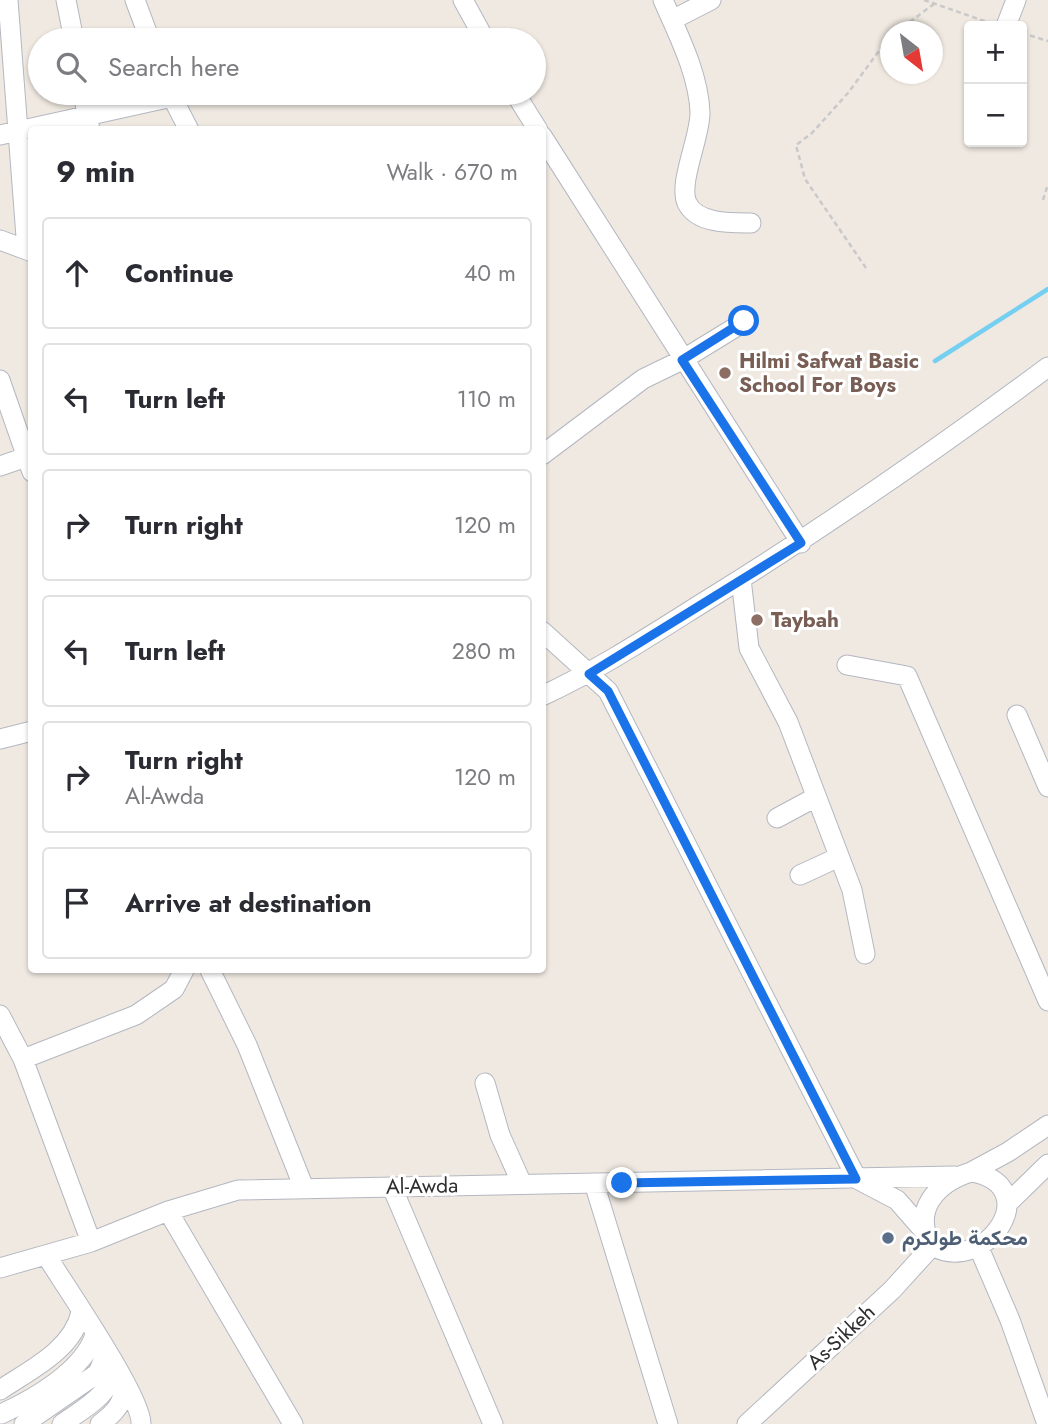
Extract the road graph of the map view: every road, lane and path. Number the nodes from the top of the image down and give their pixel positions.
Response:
1 (8, 0) edge
2 (66, 0) edge
3 (135, 0) edge
4 (463, 0) edge
5 (663, 0) edge
6 (711, 0) edge
7 (924, 0) edge
8 (1016, 0) edge
9 (934, 4) junction
10 (672, 20) junction
11 (911, 21) edge
12 (984, 21) edge
13 (1008, 21) edge
14 (72, 28) edge
15 (146, 28) edge
16 (478, 28) edge
17 (1027, 35) edge
18 (1048, 41) edge
19 (880, 51) edge
20 (141, 105) edge
21 (176, 105) edge
22 (522, 105) edge
23 (89, 122) edge
24 (61, 126) edge
25 (187, 126) edge
26 (536, 126) edge
27 (28, 131) edge
28 (20, 132) junction
29 (0, 135) edge
30 (546, 142) edge
31 (1048, 184) edge
32 (1043, 200) dead end
33 (751, 223) dead end
34 (28, 238) edge
35 (0, 240) edge
36 (28, 251) edge
37 (866, 268) dead end
38 (744, 321) dead end
39 (682, 360) junction
40 (1048, 367) edge
41 (0, 380) edge
42 (546, 452) edge
43 (28, 458) edge
44 (28, 461) edge
45 (0, 466) edge
46 (801, 543) junction
47 (741, 579) junction
48 (546, 635) edge
49 (847, 664) dead end
50 (589, 674) junction
51 (546, 693) edge
52 (1017, 715) dead end
53 (28, 732) edge
54 (0, 739) edge
55 (1048, 787) edge
56 (817, 797) junction
57 (777, 818) dead end
58 (839, 857) junction
59 (800, 875) dead end
60 (865, 954) dead end
61 (182, 973) edge
62 (211, 973) edge
63 (1048, 1001) edge
64 (0, 1015) edge
65 (7, 1037) edge
66 (23, 1059) junction
67 (485, 1083) dead end
68 (1048, 1125) edge
69 (1048, 1164) edge
70 (963, 1174) junction
71 (856, 1179) junction
72 (594, 1183) junction
73 (1028, 1183) junction
74 (522, 1184) junction
75 (1048, 1185) edge
76 (392, 1186) junction
77 (304, 1188) junction
78 (1009, 1202) junction
79 (168, 1211) junction
80 (929, 1239) junction
81 (91, 1242) junction
82 (979, 1248) junction
83 (46, 1255) junction
84 (0, 1268) edge
85 (81, 1312) junction
86 (95, 1335) junction
87 (110, 1359) junction
88 (124, 1383) junction
89 (0, 1390) edge
90 (0, 1414) edge
91 (8, 1424) edge
92 (24, 1424) edge
93 (62, 1424) edge
94 (100, 1424) edge
95 (141, 1424) edge
96 (293, 1424) edge
97 (494, 1424) edge
98 (668, 1424) edge
99 (747, 1424) edge
100 (1047, 1424) edge

1 - 28 street
2 - 14 street
3 - 15 street
4 - 16 street
5 - 10 street
6 - 10 street
7 - 9 path
8 - 13 street
9 - 11 path
9 - 12 path
10 - 33 street
17 - 18 path
19 - 37 path
20 - 23 street
21 - 25 street
22 - 26 street
23 - 24 street
27 - 28 street
28 - 29 street
28 - 34 street
30 - 39 street
31 - 32 path
35 - 36 street
38 - 39 street
39 - 42 street
39 - 46 street
40 - 46 street
41 - 43 street
44 - 45 street
46 - 47 street
47 - 50 street
47 - 56 street
48 - 50 street
49 - 63 street
50 - 51 street
50 - 71 street
52 - 55 street
53 - 54 street
56 - 57 street
56 - 58 street
58 - 59 street
58 - 60 street
61 - 66 street
62 - 77 street
64 - 65 street
65 - 66 street
66 - 81 street
67 - 74 street
68 - 70 street
69 - 73 street
70 - 71 street, Al-Awda
70 - 78 street
70 - 80 street
71 - 72 street, Al-Awda
71 - 80 street
72 - 74 street, Al-Awda
72 - 98 street
73 - 75 street
73 - 78 street
74 - 76 street, Al-Awda
76 - 77 street, Al-Awda
76 - 97 street
77 - 79 street, Al-Awda
78 - 82 street
79 - 81 street, Al-Awda
79 - 96 street
80 - 82 street
80 - 99 street, As-Sikkeh
81 - 83 street, Al-Awda
82 - 100 street
83 - 84 street, Al-Awda
83 - 85 street
85 - 86 street
85 - 89 street
86 - 87 street
86 - 90 street
87 - 88 street
87 - 92 street
87 - 93 street
88 - 94 street
88 - 95 street
90 - 91 street

